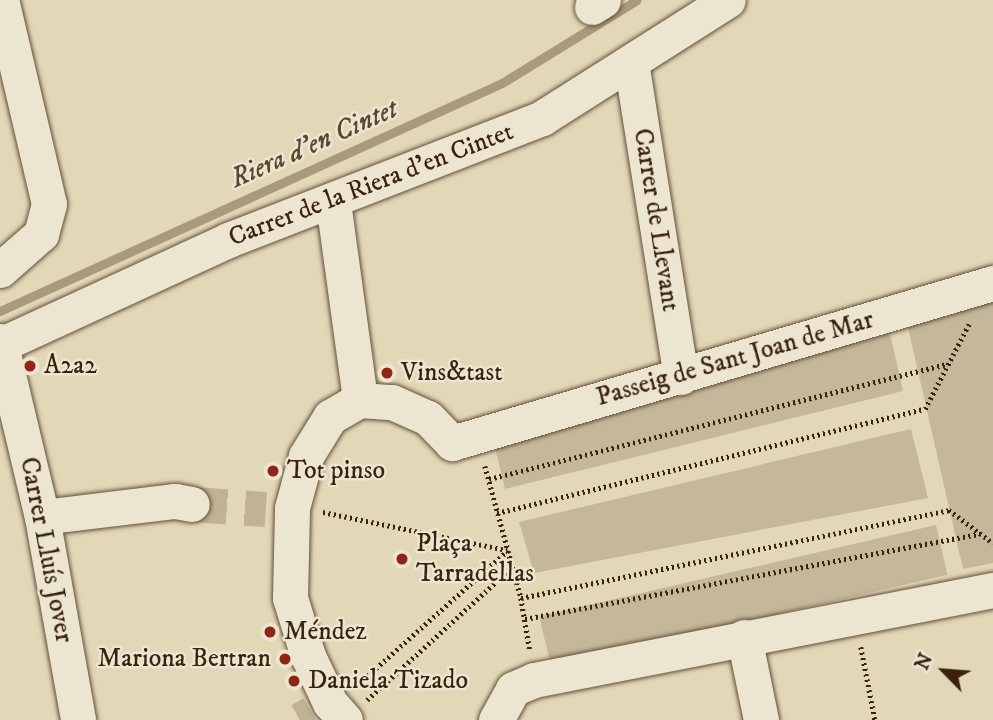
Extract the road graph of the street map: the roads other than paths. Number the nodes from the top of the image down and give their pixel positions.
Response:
1 (1, 0) edge
2 (728, 0) edge
3 (631, 62) junction
4 (333, 202) junction
5 (0, 270) edge
6 (991, 283) edge
7 (0, 343) edge
8 (681, 377) junction
9 (360, 400) junction
10 (192, 503) tunnel mouth
11 (42, 517) junction
12 (993, 590) edge
13 (744, 637) junction
14 (345, 701) edge
15 (78, 720) edge
16 (496, 720) edge
17 (761, 720) edge

1 - 5 street
2 - 3 street, Carrer de la Riera d'en Cintet
3 - 4 street, Carrer de la Riera d'en Cintet
3 - 8 street, Carrer de Llevant
4 - 7 street, Carrer de la Riera d'en Cintet
4 - 9 street
6 - 8 street, Passeig de Sant Joan de Mar
7 - 11 street, Carrer Lluís Jover
8 - 9 street, Passeig de Sant Joan de Mar
9 - 14 street
10 - 11 street
11 - 15 street, Carrer Lluís Jover
12 - 13 street
13 - 16 street
13 - 17 street

